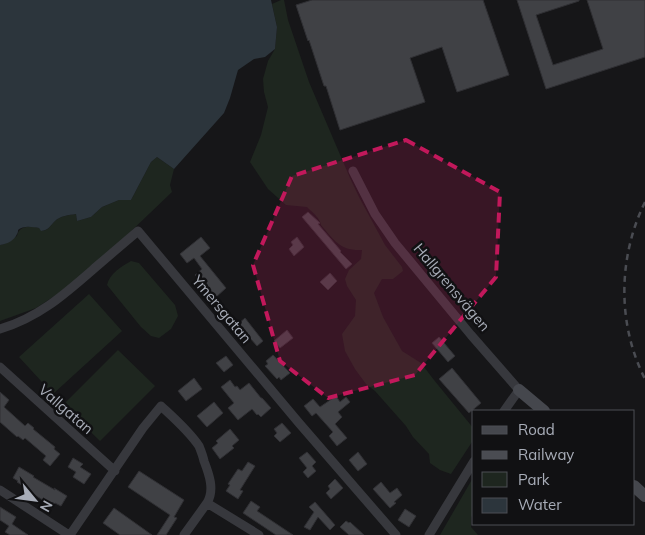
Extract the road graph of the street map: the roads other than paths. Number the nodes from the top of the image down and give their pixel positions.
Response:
1 (353, 171) dead end
2 (0, 329) edge
3 (0, 367) edge
4 (519, 390) junction
5 (505, 410) edge
6 (543, 410) edge
7 (472, 464) edge
8 (115, 471) junction
9 (635, 487) edge
10 (0, 490) edge
11 (645, 496) edge
12 (207, 503) junction
13 (69, 535) edge
14 (184, 535) edge
15 (259, 535) edge
16 (396, 535) edge
17 (429, 535) edge

1 - 4 street, Hallgrensvägen
2 - 16 street, Ymersgatan
3 - 8 street, Vallgatan
4 - 5 street
4 - 6 street, Hallgrensvägen
7 - 17 street
8 - 12 street
8 - 13 street
9 - 11 street
10 - 13 street
12 - 14 street
12 - 15 street

